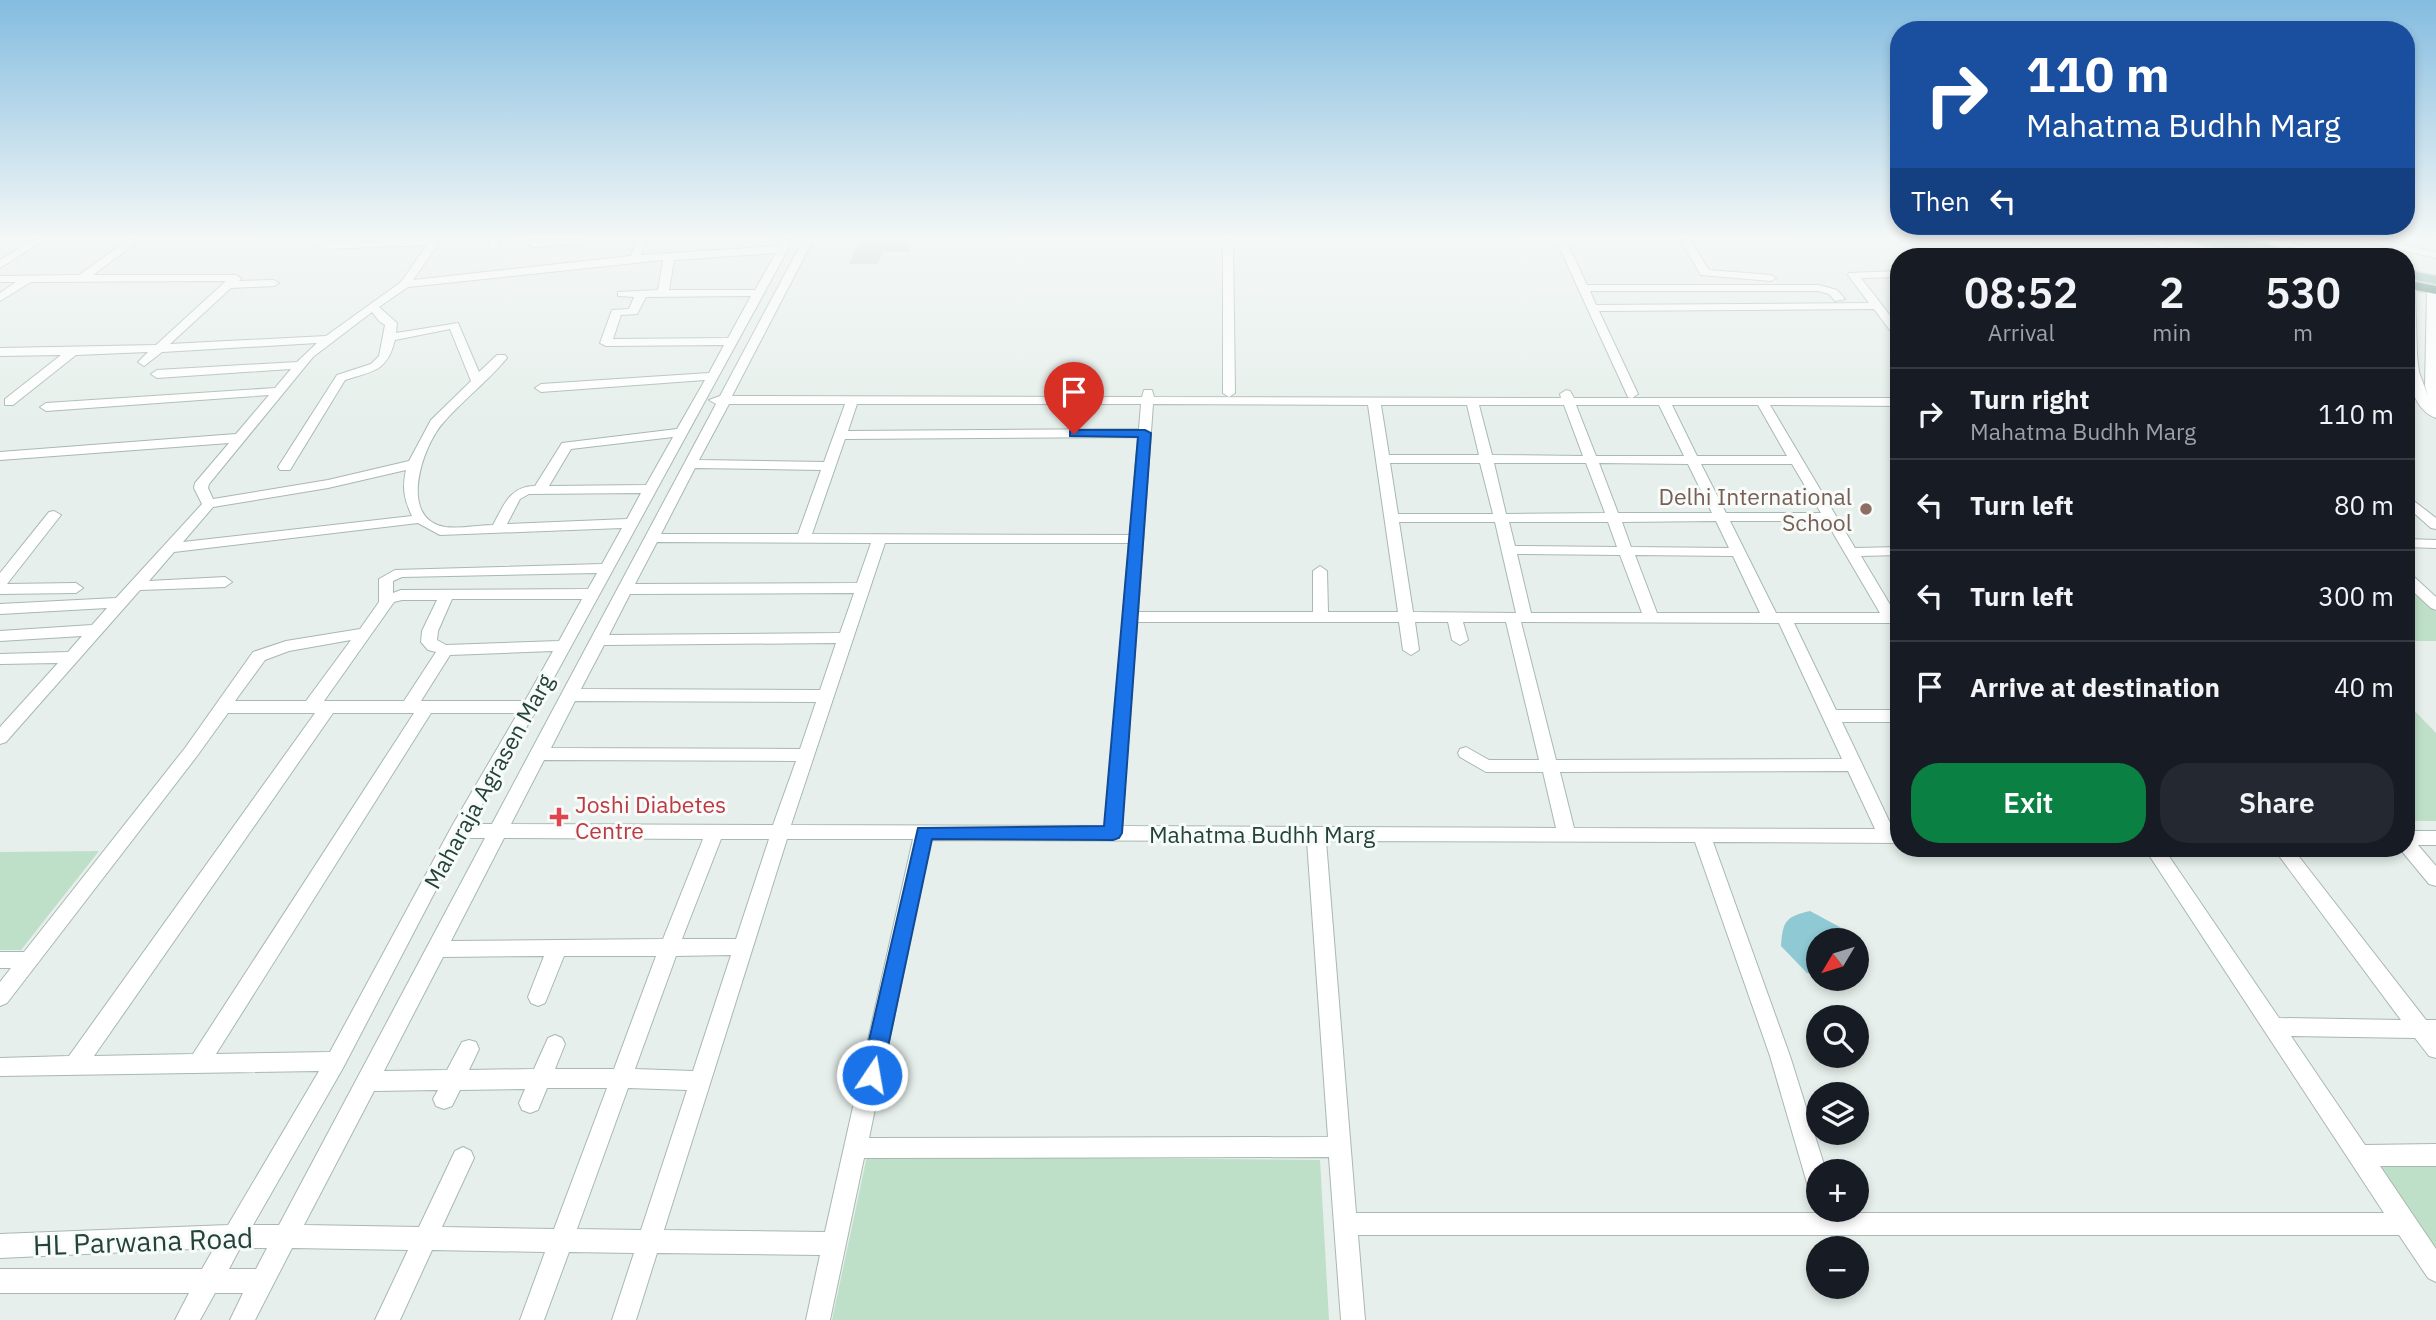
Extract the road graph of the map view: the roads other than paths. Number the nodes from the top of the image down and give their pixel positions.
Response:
1 (212, 302) edge
2 (379, 302) edge
3 (638, 302) edge
4 (754, 302) edge
5 (775, 302) edge
6 (1228, 302) edge
7 (1588, 302) edge
8 (1869, 302) edge
9 (1874, 302) junction
10 (2434, 302) edge
11 (373, 306) junction
12 (1591, 308) junction
13 (1890, 323) edge
14 (2433, 332) edge
15 (390, 338) junction
16 (328, 339) junction
17 (732, 341) junction
18 (160, 348) junction
19 (0, 352) edge
20 (72, 352) junction
21 (501, 358) dead end
22 (144, 362) dead end
23 (301, 365) junction
24 (157, 374) dead end
25 (2434, 375) edge
26 (477, 381) junction
27 (2415, 385) edge
28 (541, 388) dead end
29 (704, 389) junction
30 (279, 391) junction
31 (1228, 394) junction
32 (1632, 394) junction
33 (1890, 394) edge
34 (726, 395) junction
35 (1148, 397) junction
36 (1567, 398) junction
37 (852, 401) junction
38 (1374, 401) junction
39 (2424, 401) edge
40 (9, 402) dead end
41 (1472, 402) junction
42 (1664, 402) junction
43 (1762, 402) junction
44 (1890, 402) edge
45 (46, 407) dead end
46 (2436, 414) edge
47 (681, 432) junction
48 (1145, 433) junction
49 (840, 435) junction
50 (239, 438) junction
51 (0, 456) edge
52 (1382, 459) junction
53 (1486, 459) junction
54 (1590, 459) junction
55 (1692, 459) junction
56 (1797, 460) junction
57 (414, 464) junction
58 (690, 464) junction
59 (829, 466) junction
60 (285, 467) dead end
61 (540, 489) junction
62 (650, 489) junction
63 (209, 504) junction
64 (2415, 506) edge
65 (54, 515) dead end
66 (1721, 517) junction
67 (1831, 517) junction
68 (1391, 518) junction
69 (1500, 518) junction
70 (1613, 518) junction
71 (421, 519) junction
72 (631, 523) junction
73 (2436, 524) edge
74 (498, 530) junction
75 (651, 538) junction
76 (880, 538) junction
77 (1137, 538) junction
78 (803, 539) junction
79 (2415, 543) edge
80 (2436, 544) edge
81 (171, 548) junction
82 (1508, 550) junction
83 (1890, 551) edge
84 (1626, 552) junction
85 (1738, 552) junction
86 (1851, 552) junction
87 (17, 563) junction
88 (0, 564) edge
89 (606, 568) junction
90 (1320, 571) dead end
91 (225, 582) dead end
92 (0, 583) edge
93 (136, 586) junction
94 (76, 588) dead end
95 (863, 588) junction
96 (0, 589) edge
97 (625, 589) junction
98 (2429, 591) edge
99 (592, 594) junction
100 (446, 595) junction
101 (385, 600) junction
102 (121, 603) junction
103 (2436, 605) edge
104 (0, 609) edge
105 (1890, 612) edge
106 (1454, 616) junction
107 (1130, 617) junction
108 (1321, 617) junction
109 (1406, 617) junction
110 (1518, 617) junction
111 (1651, 617) junction
112 (1777, 617) junction
113 (1890, 618) edge
114 (97, 631) junction
115 (363, 633) junction
116 (0, 636) edge
117 (846, 638) junction
118 (598, 640) junction
119 (1460, 640) dead end
120 (564, 646) junction
121 (445, 650) junction
122 (1411, 650) dead end
123 (73, 657) junction
124 (0, 659) edge
125 (569, 695) junction
126 (826, 696) junction
127 (223, 707) junction
128 (319, 707) junction
129 (418, 707) junction
130 (530, 707) junction
131 (1830, 716) junction
132 (1890, 716) edge
133 (0, 738) edge
134 (1466, 753) dead end
135 (538, 754) junction
136 (806, 755) junction
137 (1549, 764) junction
138 (1854, 765) junction
139 (458, 831) junction
140 (498, 831) junction
141 (1890, 831) edge
142 (715, 832) junction
143 (780, 832) junction
144 (925, 832) junction
145 (1113, 833) junction
146 (1317, 834) junction
147 (1567, 835) junction
148 (1701, 835) junction
149 (1890, 836) edge
150 (2415, 838) edge
151 (2436, 838) edge
152 (2415, 854) edge
153 (2159, 857) edge
154 (2289, 857) edge
155 (2436, 879) edge
156 (743, 947) junction
157 (557, 948) junction
158 (669, 948) junction
159 (436, 949) junction
160 (0, 960) edge
161 (29, 960) junction
162 (0, 997) edge
163 (538, 998) dead end
164 (2273, 1027) junction
165 (2428, 1029) edge
166 (555, 1044) dead end
167 (469, 1048) dead end
168 (2436, 1049) edge
169 (336, 1061) junction
170 (198, 1064) junction
171 (0, 1067) edge
172 (74, 1067) junction
173 (622, 1078) junction
174 (540, 1079) junction
175 (368, 1081) junction
176 (700, 1082) junction
177 (449, 1089) junction
178 (530, 1103) dead end
179 (1340, 1147) junction
180 (856, 1148) junction
181 (2360, 1156) junction
182 (2436, 1156) edge
183 (463, 1157) dead end
184 (1811, 1159) edge
185 (1806, 1217) edge
186 (1869, 1217) edge
187 (1346, 1224) junction
188 (2406, 1224) junction
189 (235, 1236) junction
190 (286, 1237) junction
191 (425, 1238) junction
192 (562, 1240) junction
193 (649, 1241) junction
194 (835, 1244) junction
195 (0, 1246) edge
196 (2436, 1270) edge
197 (210, 1280) junction
198 (263, 1280) junction
199 (0, 1281) edge
200 (187, 1320) edge
201 (242, 1320) edge
202 (387, 1320) edge
203 (532, 1320) edge
204 (624, 1320) edge
205 (818, 1320) edge
206 (1353, 1320) edge

1 - 18 street
2 - 11 street
3 - 17 street
4 - 17 street, Maharaja Agrasen Marg
5 - 34 street, Maharaja Agrasen Marg
6 - 31 street
7 - 12 street
8 - 9 street
9 - 12 street
9 - 13 street
10 - 14 street
11 - 15 street
11 - 16 street
12 - 32 street
14 - 25 street
15 - 26 street
15 - 60 street
16 - 18 street
16 - 23 street
17 - 29 street, Maharaja Agrasen Marg
18 - 20 street
18 - 22 street
19 - 20 street
20 - 40 street
21 - 26 street
23 - 24 street
23 - 30 street
25 - 39 street
26 - 57 street
27 - 39 street
28 - 29 street
29 - 34 street
29 - 47 street, Maharaja Agrasen Marg
30 - 45 street
30 - 50 street
31 - 35 street
31 - 36 street
32 - 33 street
32 - 36 street
34 - 35 street
34 - 37 street
34 - 58 street, Maharaja Agrasen Marg
35 - 37 street
35 - 38 street
35 - 48 street
36 - 41 street
36 - 42 street
36 - 54 street
37 - 49 street
38 - 41 street
38 - 52 street
39 - 46 street
41 - 53 street
42 - 43 street
42 - 55 street
43 - 44 street
43 - 56 street
47 - 61 street
47 - 62 street, Maharaja Agrasen Marg
48 - 49 street
48 - 77 street
49 - 59 street
50 - 51 street
50 - 63 street
52 - 53 street
52 - 68 street
53 - 54 street
53 - 69 street
54 - 55 street
54 - 70 street
55 - 56 street
55 - 66 street
56 - 67 street
57 - 63 street
57 - 71 street
58 - 59 street
58 - 75 street, Maharaja Agrasen Marg
59 - 78 street
61 - 62 street
61 - 74 street
62 - 72 street, Maharaja Agrasen Marg
63 - 81 street
64 - 73 street
65 - 87 street
66 - 67 street
66 - 70 street
66 - 85 street
67 - 86 street
68 - 69 street
68 - 109 street
69 - 70 street
69 - 82 street
70 - 84 street
71 - 74 street
71 - 81 street
72 - 74 street
72 - 89 street, Maharaja Agrasen Marg
75 - 78 street
75 - 97 street, Maharaja Agrasen Marg
76 - 77 street
76 - 78 street
76 - 95 street
77 - 107 street
79 - 80 street
81 - 93 street
82 - 84 street
82 - 110 street
83 - 86 street
84 - 85 street
84 - 111 street
85 - 112 street
86 - 105 street
87 - 88 street
87 - 92 street
89 - 99 street, Maharaja Agrasen Marg
89 - 101 street
90 - 108 street
91 - 93 street
93 - 102 street
94 - 96 street
95 - 97 street
95 - 117 street
97 - 118 street, Maharaja Agrasen Marg
98 - 103 street
99 - 100 street
99 - 120 street, Maharaja Agrasen Marg
100 - 101 street
100 - 121 street
101 - 115 street
102 - 104 street
102 - 114 street
106 - 109 street
106 - 110 street
106 - 119 street
107 - 108 street
107 - 145 street
108 - 109 street
109 - 122 street
110 - 111 street
110 - 137 street
111 - 112 street
112 - 113 street
112 - 131 street
114 - 116 street
114 - 123 street
115 - 127 street
115 - 128 street
117 - 118 street
117 - 126 street
118 - 125 street, Maharaja Agrasen Marg
120 - 121 street
120 - 130 street, Maharaja Agrasen Marg
121 - 129 street
123 - 124 street
123 - 133 street
125 - 126 street
125 - 135 street, Maharaja Agrasen Marg
126 - 136 street
127 - 128 street
127 - 161 street
128 - 129 street
128 - 172 street
129 - 130 street
129 - 170 street
130 - 139 street, Maharaja Agrasen Marg
131 - 132 street
131 - 138 street
134 - 137 street
135 - 136 street
135 - 140 street, Maharaja Agrasen Marg
136 - 143 street
137 - 138 street
137 - 147 street
138 - 141 street
139 - 140 street, Mahatma Budhh Marg
139 - 169 street, Maharaja Agrasen Marg
140 - 142 street, Mahatma Budhh Marg
140 - 159 street, Maharaja Agrasen Marg
142 - 143 street, Mahatma Budhh Marg
142 - 158 street
143 - 144 street, Mahatma Budhh Marg
143 - 156 street
144 - 145 street, Mahatma Budhh Marg
144 - 180 street
145 - 146 street, Mahatma Budhh Marg
146 - 147 street, Mahatma Budhh Marg
146 - 179 street
147 - 148 street, Mahatma Budhh Marg
148 - 149 street, Mahatma Budhh Marg
148 - 184 street
150 - 151 street
152 - 155 street
153 - 164 street
154 - 165 street
156 - 158 street
156 - 176 street
157 - 158 street
157 - 159 street
157 - 163 street
158 - 173 street
159 - 175 street, Maharaja Agrasen Marg
160 - 161 street
161 - 162 street
164 - 165 street
164 - 181 street
165 - 168 street
166 - 174 street
167 - 177 street
169 - 170 street
169 - 189 street, Maharaja Agrasen Marg
170 - 172 street
171 - 172 street
173 - 174 street
173 - 176 street
173 - 192 street
174 - 177 street
174 - 178 street
175 - 177 street
175 - 190 street, Maharaja Agrasen Marg
176 - 193 street
179 - 180 street
179 - 187 street
180 - 194 street
181 - 182 street
181 - 188 street
183 - 191 street
185 - 187 street
186 - 188 street
187 - 206 street
188 - 196 street
189 - 190 street, HL Parwana Road
189 - 195 street, HL Parwana Road
189 - 197 street, Maharaja Agrasen Marg
190 - 191 street, HL Parwana Road
190 - 198 street, Maharaja Agrasen Marg
191 - 192 street, HL Parwana Road
191 - 202 street
192 - 193 street, HL Parwana Road
192 - 203 street
193 - 194 street, HL Parwana Road
193 - 204 street
194 - 205 street
197 - 198 street, HL Parwana Road
197 - 199 street, HL Parwana Road
197 - 200 street, Maharaja Agrasen Marg
198 - 201 street, Maharaja Agrasen Marg

